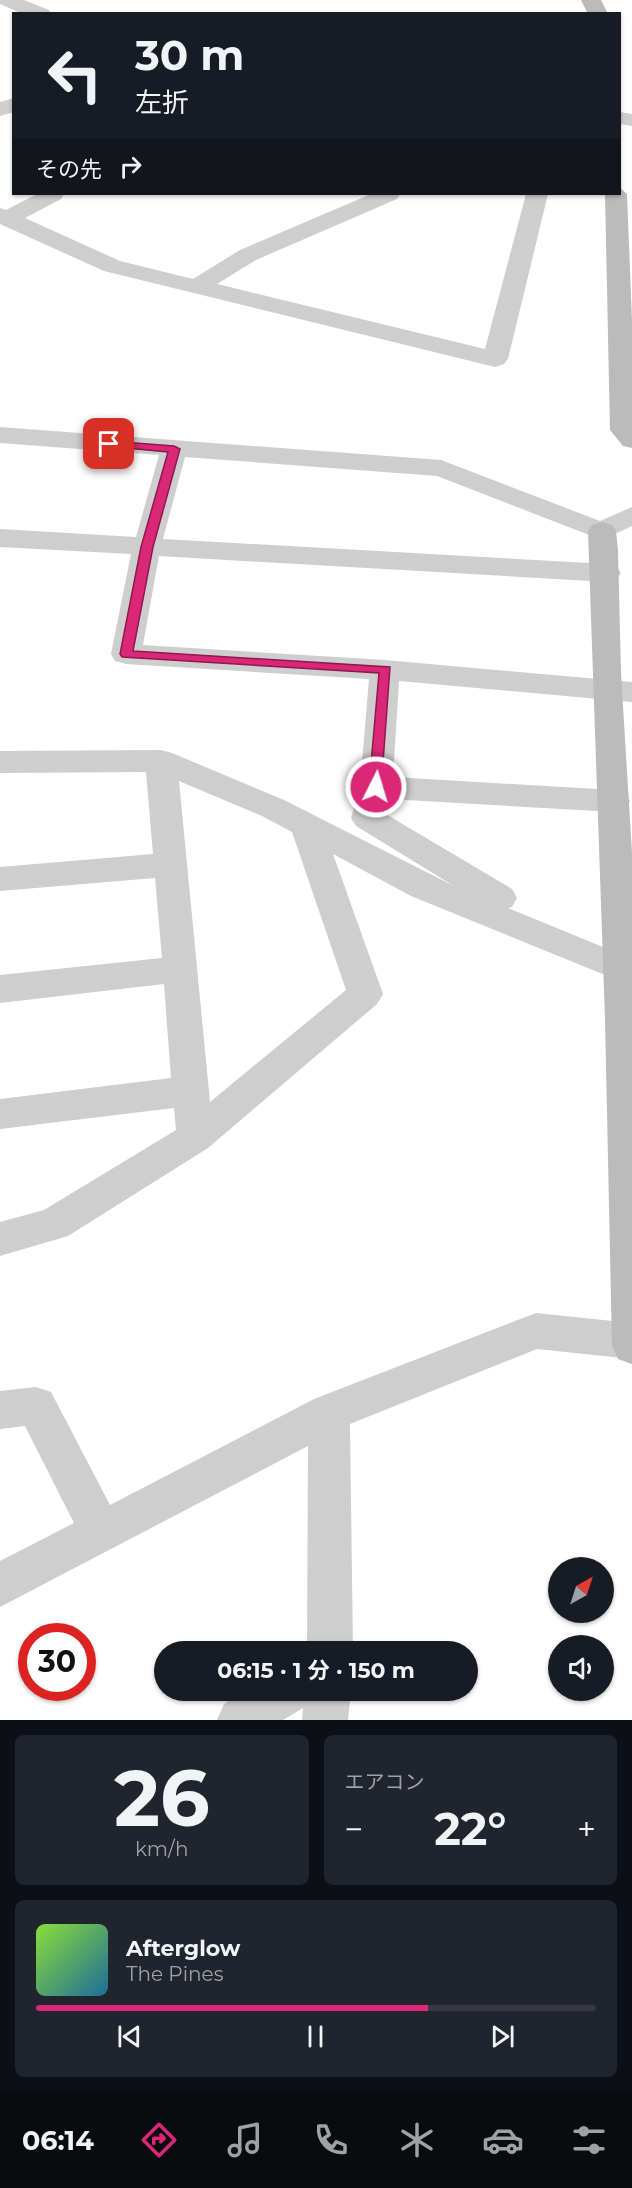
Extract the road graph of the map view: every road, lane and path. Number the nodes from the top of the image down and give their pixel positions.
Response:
1 (18, 2) edge
2 (38, 12) edge
3 (11, 91) edge
4 (0, 110) edge
5 (51, 195) edge
6 (387, 195) edge
7 (537, 195) edge
8 (616, 195) edge
9 (3, 217) edge
10 (196, 286) junction
11 (0, 435) edge
12 (632, 440) edge
13 (174, 449) junction
14 (632, 515) edge
15 (602, 531) junction
16 (0, 538) edge
17 (147, 547) junction
18 (607, 573) junction
19 (385, 670) junction
20 (620, 691) edge
21 (161, 761) junction
22 (1, 762) edge
23 (376, 787) junction
24 (614, 801) junction
25 (306, 825) junction
26 (170, 864) junction
27 (0, 879) edge
28 (500, 898) dead end
29 (179, 969) junction
30 (626, 971) edge
31 (0, 989) edge
32 (190, 1091) junction
33 (0, 1114) edge
34 (195, 1137) junction
35 (0, 1239) edge
36 (632, 1343) edge
37 (0, 1410) edge
38 (329, 1413) junction
39 (101, 1532) junction
40 (0, 1585) edge
41 (330, 1641) edge
42 (271, 1701) edge
43 (326, 1701) edge
44 (240, 1720) edge
45 (325, 1720) edge

1 - 2 street
3 - 4 street
5 - 9 street
6 - 10 street
7 - 10 street
8 - 12 street
9 - 10 street
11 - 13 street
13 - 15 street
13 - 17 street
14 - 15 street
15 - 18 street
16 - 17 street
17 - 18 street
17 - 19 street
18 - 20 street
19 - 20 street
19 - 23 street
20 - 24 street
21 - 22 street
21 - 25 street
21 - 26 street
23 - 24 street
23 - 28 street
24 - 30 street
25 - 30 street
25 - 34 street
26 - 27 street
26 - 29 street
29 - 31 street
29 - 32 street
30 - 36 street
32 - 33 street
32 - 34 street
34 - 35 street
36 - 38 street
37 - 39 street
38 - 39 street
38 - 41 street
39 - 40 street
42 - 44 street
43 - 45 street

